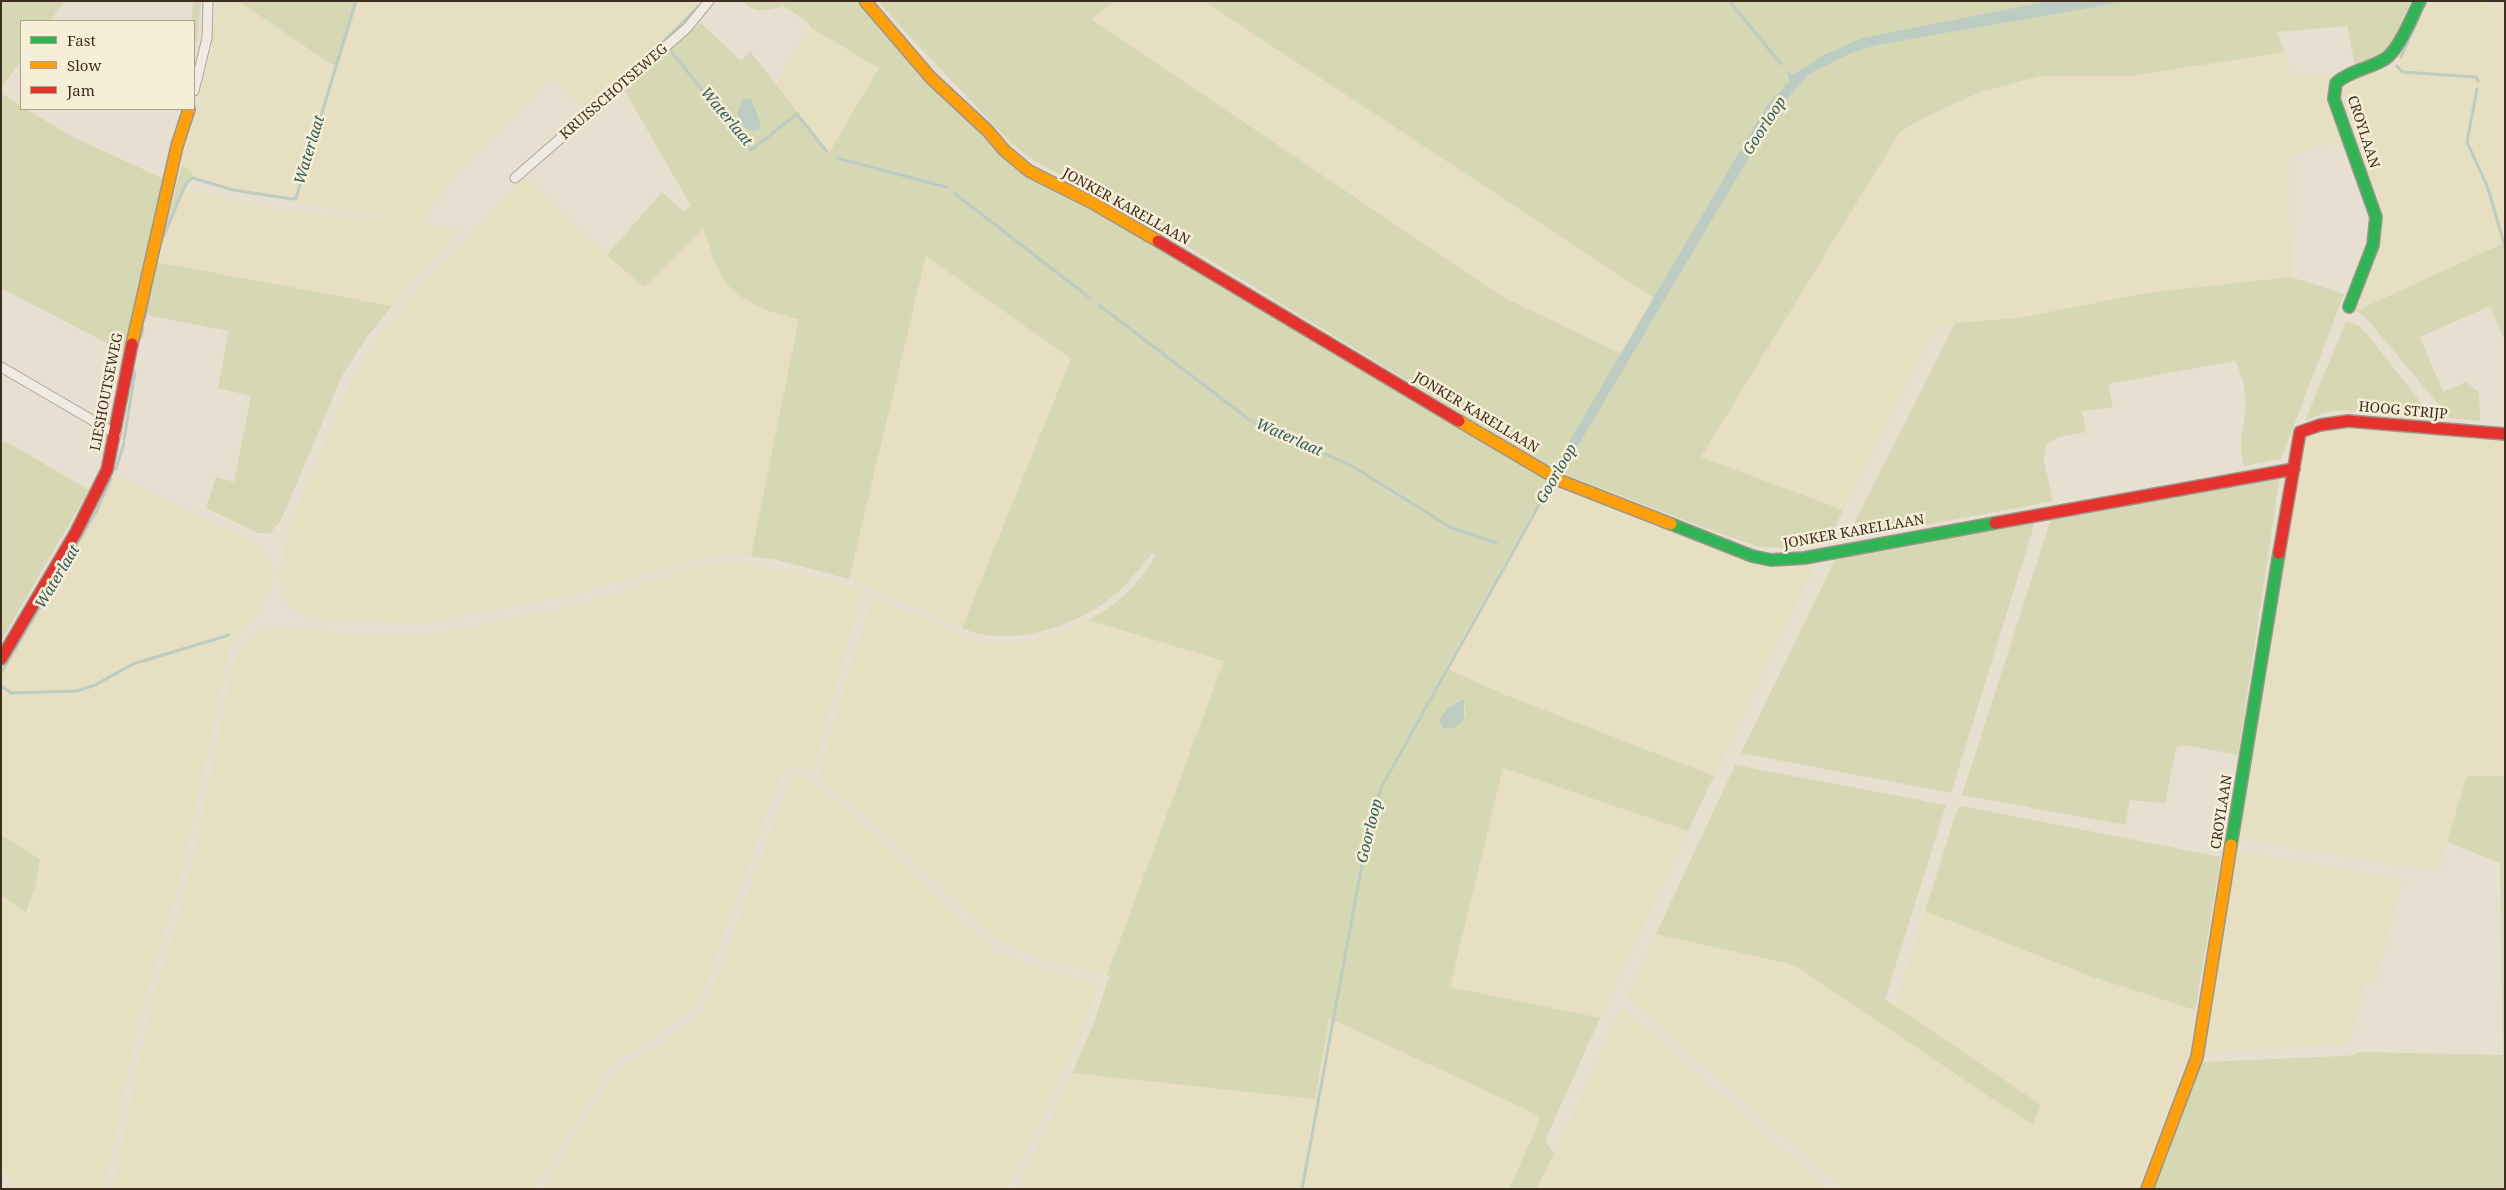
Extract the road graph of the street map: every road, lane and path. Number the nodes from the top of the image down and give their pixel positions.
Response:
1 (208, 1) edge
2 (710, 1) edge
3 (865, 1) edge
4 (2420, 1) edge
5 (195, 87) edge
6 (189, 110) edge
7 (515, 178) dead end
8 (2349, 308) dead end
9 (1, 367) edge
10 (2300, 432) joint
11 (116, 434) junction
12 (2505, 434) edge
13 (2294, 469) junction
14 (1, 660) edge
15 (2147, 1189) edge

1 - 5 street
2 - 7 street, KRUISSCHOTSEWEG
3 - 13 street, JONKER KARELLAAN
4 - 8 street, CROYLAAN
6 - 11 street, LIESHOUTSEWEG
9 - 11 street
10 - 12 street, HOOG STRIJP
10 - 13 street, CROYLAAN
11 - 14 street, LIESHOUTSEWEG
13 - 15 street, CROYLAAN

